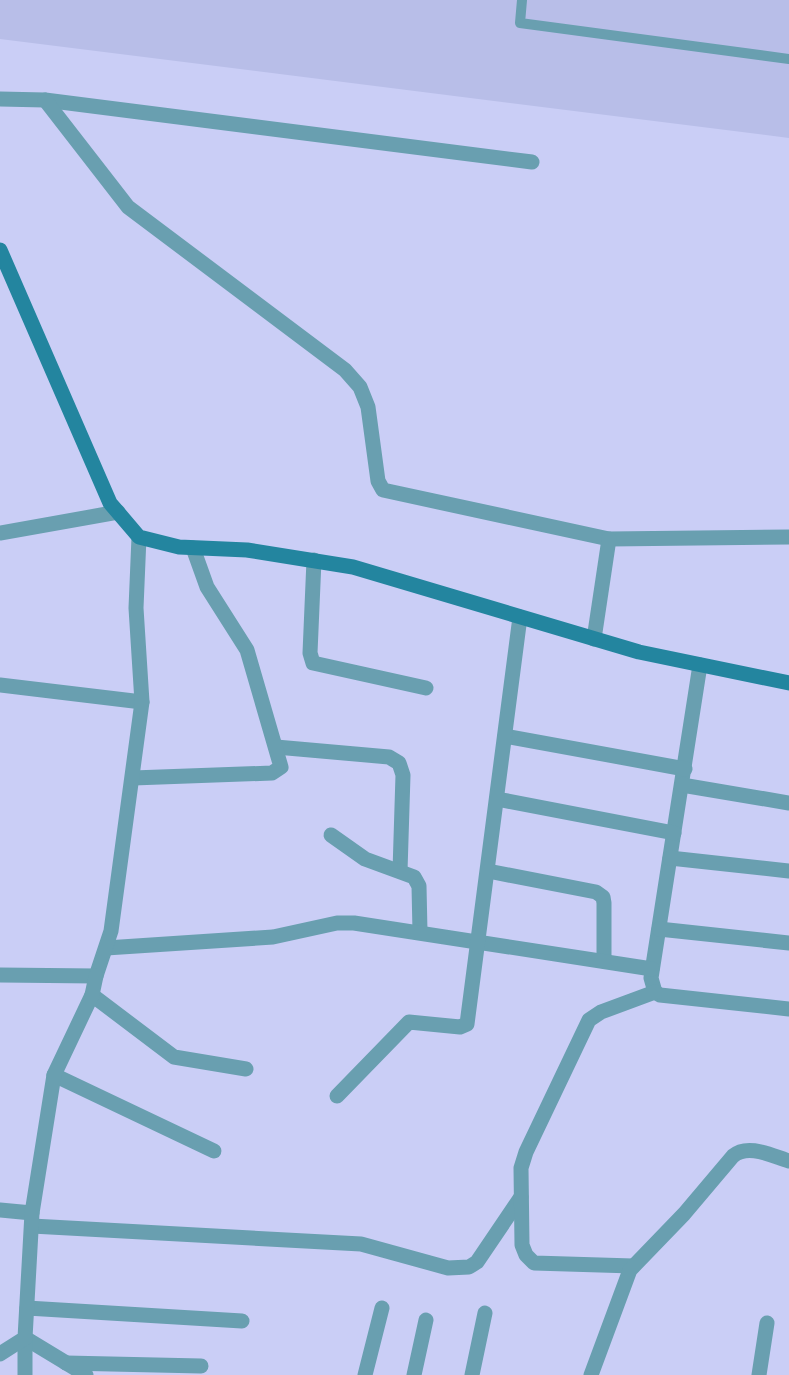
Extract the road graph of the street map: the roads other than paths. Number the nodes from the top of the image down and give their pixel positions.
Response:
1 (522, 0) edge
2 (789, 58) edge
3 (0, 99) edge
4 (45, 100) junction
5 (532, 162) dead end
6 (0, 250) edge
7 (118, 512) junction
8 (0, 533) edge
9 (139, 537) junction
10 (789, 537) edge
11 (609, 539) junction
12 (193, 548) junction
13 (314, 560) junction
14 (520, 617) junction
15 (594, 639) junction
16 (700, 665) junction
17 (789, 683) edge
18 (0, 685) edge
19 (426, 688) dead end
20 (142, 702) junction
21 (505, 735) junction
22 (276, 747) junction
23 (685, 769) junction
24 (133, 778) junction
25 (682, 785) junction
26 (497, 799) junction
27 (789, 803) edge
28 (674, 833) junction
29 (331, 835) dead end
30 (670, 858) junction
31 (400, 871) junction
32 (488, 871) junction
33 (789, 871) edge
34 (659, 929) junction
35 (420, 932) junction
36 (480, 940) junction
37 (789, 943) edge
38 (106, 948) junction
39 (604, 961) junction
40 (652, 969) junction
41 (0, 975) edge
42 (96, 976) junction
43 (655, 992) junction
44 (92, 995) junction
45 (789, 1009) edge
46 (246, 1069) dead end
47 (54, 1074) junction
48 (338, 1096) dead end
49 (214, 1151) dead end
50 (789, 1161) edge
51 (521, 1197) junction
52 (0, 1210) edge
53 (32, 1220) junction
54 (633, 1266) junction
55 (27, 1308) junction
56 (382, 1308) dead end
57 (485, 1314) dead end
58 (426, 1320) dead end
59 (242, 1321) dead end
60 (767, 1323) dead end
61 (25, 1338) junction
62 (0, 1354) edge
63 (66, 1363) junction
64 (201, 1366) dead end
65 (25, 1375) edge
66 (86, 1375) edge
67 (365, 1375) edge
68 (414, 1375) edge
69 (472, 1375) edge
70 (591, 1375) edge
71 (759, 1375) edge

1 - 2 lane
3 - 4 street
4 - 5 street
4 - 11 street
6 - 7 main road
7 - 8 street
7 - 9 main road
9 - 12 main road
9 - 20 street
10 - 11 street
11 - 15 street
12 - 13 main road
12 - 22 street
13 - 14 main road
13 - 19 street
14 - 15 main road
14 - 21 street
15 - 16 main road
16 - 17 main road
16 - 23 street
18 - 20 street
20 - 24 street
21 - 23 street
21 - 26 street
22 - 24 street
22 - 31 street
23 - 25 street
24 - 38 street
25 - 27 street
25 - 28 street
26 - 28 street
26 - 32 street
28 - 30 street
29 - 31 street
30 - 33 street
30 - 34 street
31 - 35 street
32 - 36 street
32 - 39 street
34 - 37 street
34 - 40 street
35 - 36 street
35 - 38 street
36 - 39 street
36 - 48 street
38 - 42 street
39 - 40 street
40 - 43 street
41 - 42 street
42 - 44 street
43 - 45 street
43 - 51 street
44 - 46 street
44 - 47 street
47 - 49 street
47 - 53 street
50 - 54 street
51 - 53 street
51 - 54 street
52 - 53 street
53 - 55 street
54 - 70 street
55 - 59 street
55 - 61 street
56 - 67 street
57 - 69 street
58 - 68 street
60 - 71 street
61 - 62 street
61 - 63 street
61 - 65 street
63 - 64 street
63 - 66 street

